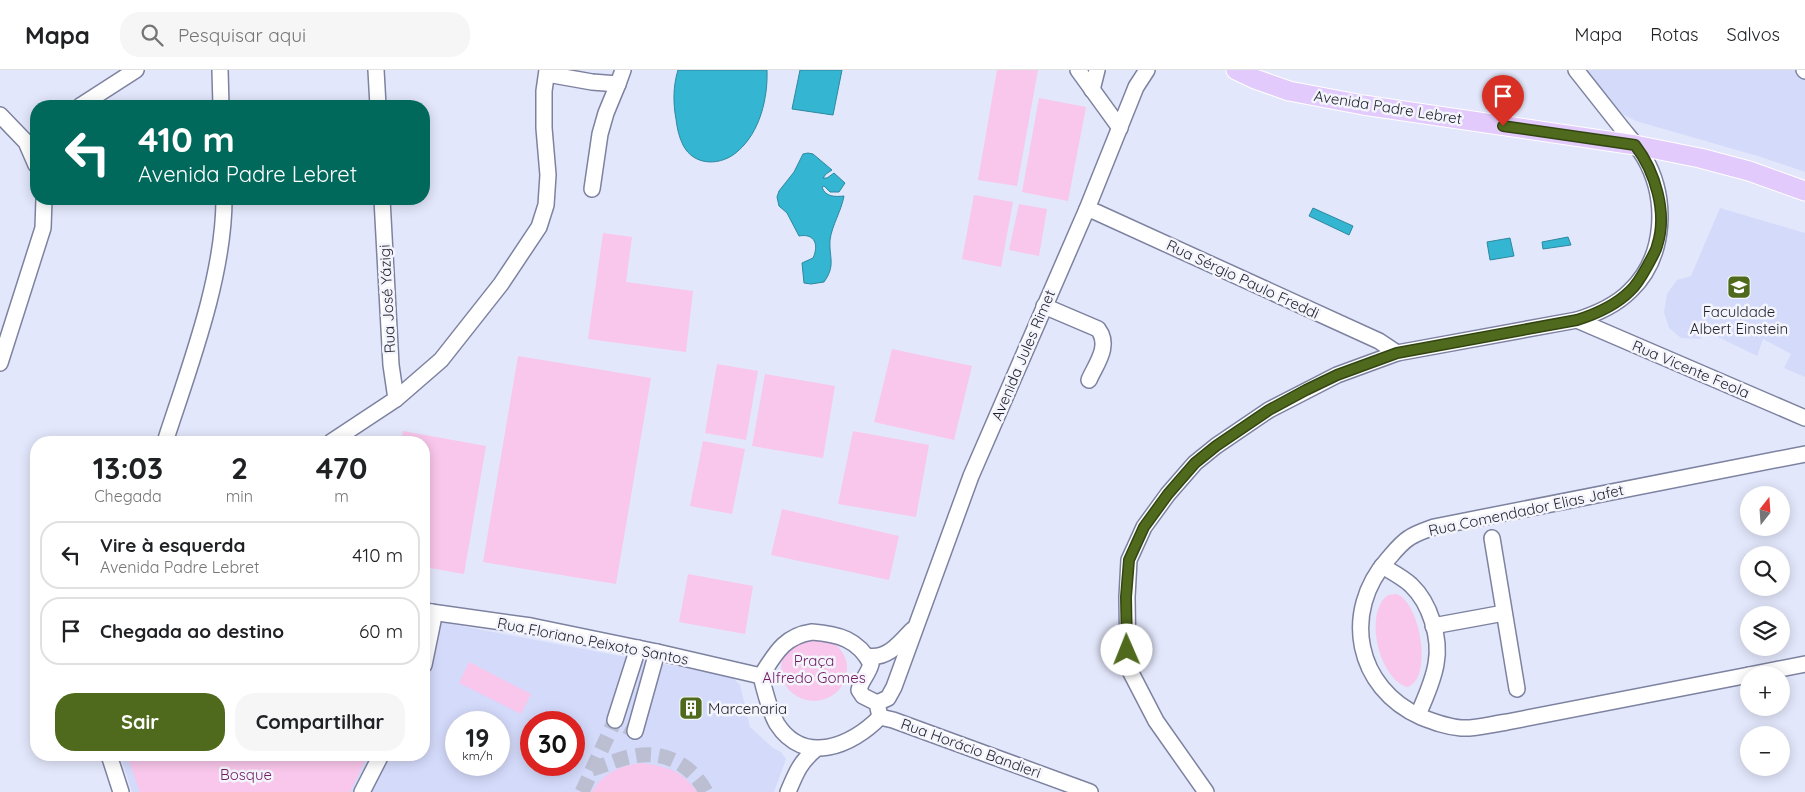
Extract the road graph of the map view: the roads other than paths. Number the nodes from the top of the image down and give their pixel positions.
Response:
1 (136, 70) edge
2 (220, 70) edge
3 (376, 70) edge
4 (1078, 70) edge
5 (1097, 70) edge
6 (1138, 70) edge
7 (1147, 70) edge
8 (1236, 70) edge
9 (1576, 70) edge
10 (547, 72) edge
11 (593, 76) edge
12 (621, 77) edge
13 (1136, 87) junction
14 (1092, 90) junction
15 (89, 100) edge
16 (222, 100) edge
17 (378, 100) edge
18 (0, 114) edge
19 (1120, 128) junction
20 (30, 137) edge
21 (1635, 145) junction
22 (592, 189) dead end
23 (1805, 191) edge
24 (44, 205) edge
25 (224, 205) edge
26 (382, 205) edge
27 (1087, 209) junction
28 (1044, 306) junction
29 (1577, 320) junction
30 (1397, 353) junction
31 (0, 363) edge
32 (1089, 380) dead end
33 (396, 400) junction
34 (1805, 418) edge
35 (167, 436) edge
36 (340, 436) edge
37 (1805, 454) edge
38 (1492, 538) dead end
39 (1382, 566) junction
40 (430, 612) edge
41 (1504, 613) junction
42 (430, 616) edge
43 (916, 625) junction
44 (1433, 626) junction
45 (430, 636) edge
46 (638, 648) junction
47 (657, 652) junction
48 (867, 656) junction
49 (1805, 664) edge
50 (1790, 667) edge
51 (761, 676) junction
52 (1740, 677) edge
53 (1517, 689) dead end
54 (878, 710) junction
55 (1418, 715) junction
56 (615, 720) dead end
57 (635, 731) dead end
58 (816, 749) junction
59 (112, 761) edge
60 (378, 761) edge
61 (121, 792) edge
62 (362, 792) edge
63 (788, 792) edge
64 (1090, 792) edge
65 (1206, 792) edge

1 - 15 street
2 - 16 street
3 - 17 street
4 - 14 street
5 - 14 street
6 - 13 street, Avenida Jules Rimet
7 - 13 street, Avenida Jules Rimet
8 - 21 main road, Avenida Padre Lebret
9 - 21 street
10 - 11 street
10 - 33 street
11 - 12 street
12 - 22 street
13 - 19 street, Avenida Jules Rimet
14 - 19 street
18 - 20 street
19 - 27 street, Avenida Jules Rimet
21 - 23 main road, Avenida Padre Lebret
21 - 29 street
24 - 31 street
25 - 35 street
26 - 33 street, Rua José Yázigi
27 - 28 street, Avenida Jules Rimet
27 - 30 street, Rua Sérgio Paulo Freddi
28 - 32 street
28 - 43 street, Avenida Jules Rimet
29 - 30 street
29 - 34 street, Rua Vicente Feola
30 - 65 street
33 - 36 street
37 - 39 street, Rua Comendador Elias Jafet
38 - 41 street
39 - 44 street
39 - 55 street, Rua Comendador Elias Jafet
40 - 46 street, Rua Floriano Peixoto Santos
41 - 44 street
41 - 53 street
42 - 45 street
43 - 48 street, Avenida Jules Rimet
43 - 54 street, Avenida Jules Rimet
44 - 55 street
46 - 47 street, Rua Floriano Peixoto Santos
46 - 56 street
47 - 51 street, Rua Floriano Peixoto Santos
47 - 57 street
48 - 51 street
48 - 54 street
49 - 50 street, Rua Comendador Elias Jafet
51 - 58 street
52 - 55 street, Rua Comendador Elias Jafet
54 - 58 street
54 - 64 street, Rua Horácio Bandieri
58 - 63 street
59 - 61 street
60 - 62 street

